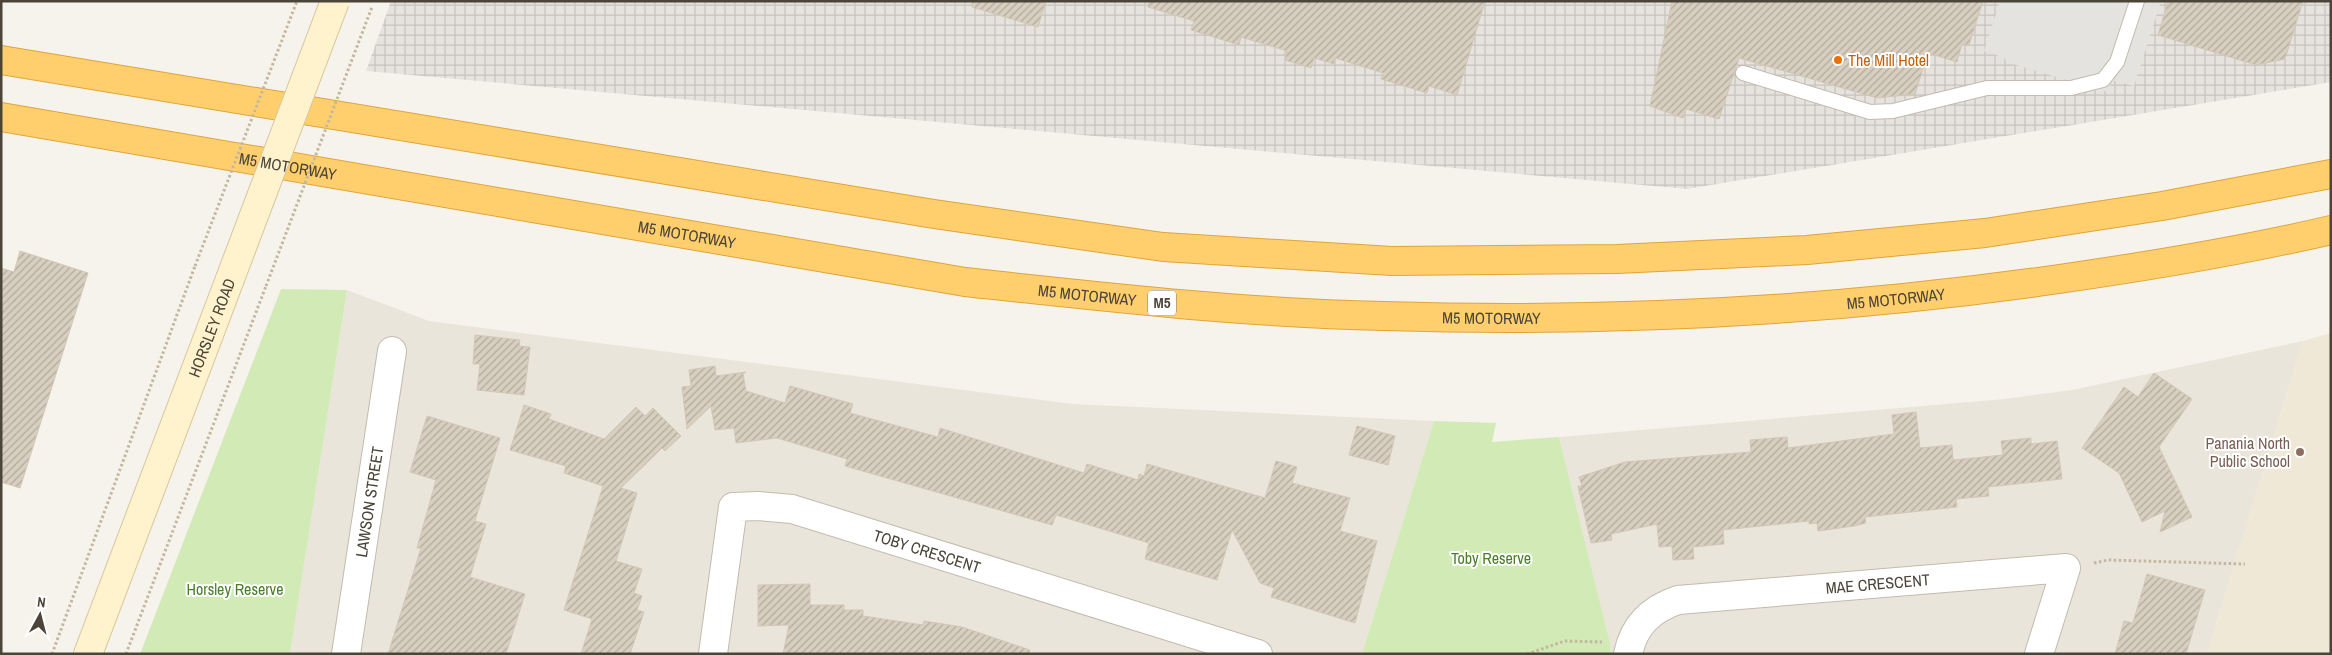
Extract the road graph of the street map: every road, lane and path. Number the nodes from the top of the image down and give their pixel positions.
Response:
1 (297, 1) edge
2 (335, 1) edge
3 (2137, 1) edge
4 (372, 7) dead end
5 (1, 60) edge
6 (1743, 73) dead end
7 (1, 118) edge
8 (2331, 174) edge
9 (2331, 230) edge
10 (392, 351) dead end
11 (2245, 564) dead end
12 (2066, 568) junction
13 (91, 649) edge
14 (1629, 651) edge
15 (52, 654) edge
16 (126, 654) edge
17 (346, 654) edge
18 (713, 654) edge
19 (1258, 654) edge
20 (1528, 654) edge
21 (2039, 654) edge

1 - 15 path, bridge
2 - 13 main road, HORSLEY ROAD, bridge
3 - 6 lane
4 - 16 path, bridge
5 - 8 highway
7 - 9 highway, M5 MOTORWAY / M5
10 - 17 street, LAWSON STREET
11 - 12 path
12 - 14 street, MAE CRESCENT
12 - 21 street
14 - 20 path
18 - 19 street, TOBY CRESCENT

